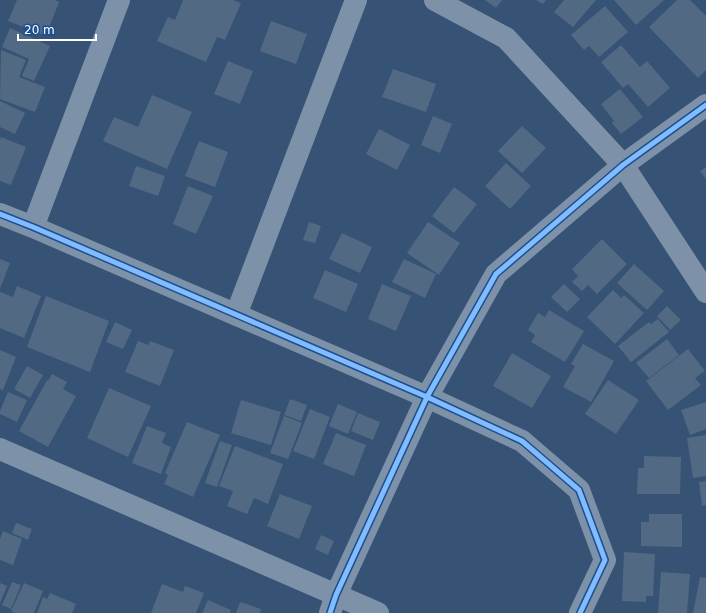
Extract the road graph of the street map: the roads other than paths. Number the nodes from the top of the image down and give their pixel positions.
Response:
1 (119, 0) edge
2 (356, 0) edge
3 (435, 0) edge
4 (706, 105) edge
5 (624, 165) junction
6 (0, 214) edge
7 (33, 227) junction
8 (706, 292) edge
9 (236, 315) junction
10 (427, 397) junction
11 (0, 449) edge
12 (333, 604) edge
13 (378, 613) edge
14 (580, 613) edge

1 - 7 street
2 - 9 street
3 - 5 street
4 - 5 street
5 - 8 street
5 - 10 street
6 - 7 street
7 - 9 street
9 - 10 street
10 - 12 street
10 - 14 street
11 - 12 street
12 - 13 street

